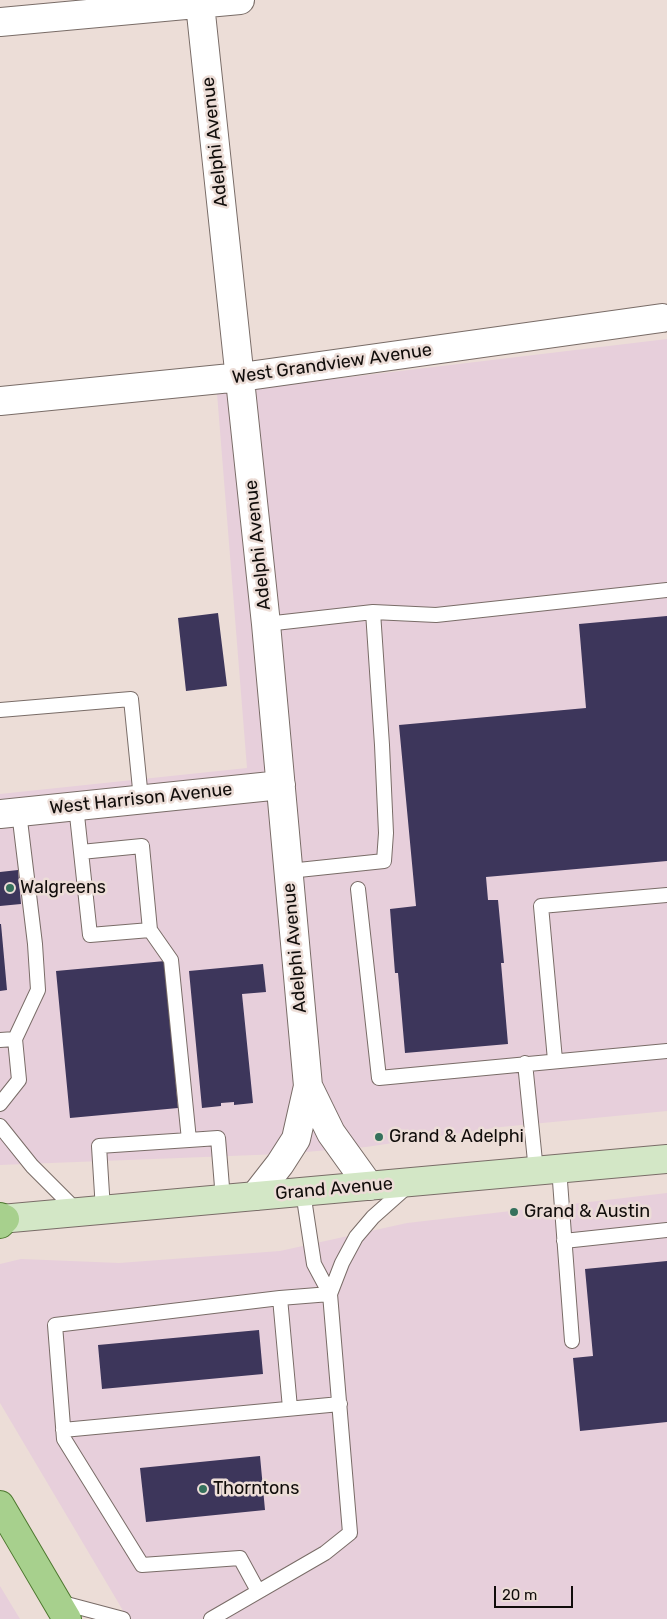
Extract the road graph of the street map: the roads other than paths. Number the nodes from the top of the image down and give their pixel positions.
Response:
1 (240, 0) edge
2 (200, 4) junction
3 (0, 22) edge
4 (662, 318) dead end
5 (241, 377) junction
6 (0, 401) edge
7 (667, 590) edge
8 (374, 612) junction
9 (266, 624) junction
10 (0, 710) edge
11 (281, 785) junction
12 (141, 799) junction
13 (76, 806) junction
14 (9, 813) edge
15 (81, 852) junction
16 (289, 871) junction
17 (358, 888) dead end
18 (667, 895) edge
19 (150, 930) junction
20 (15, 1039) junction
21 (0, 1040) edge
22 (667, 1051) edge
23 (555, 1060) junction
24 (525, 1063) junction
25 (308, 1086) junction
26 (0, 1104) edge
27 (0, 1126) edge
28 (189, 1140) junction
29 (667, 1159) edge
30 (548, 1170) junction
31 (412, 1182) junction
32 (369, 1186) junction
33 (303, 1192) junction
34 (255, 1196) junction
35 (223, 1199) junction
36 (90, 1211) junction
37 (1, 1220) edge
38 (667, 1230) edge
39 (564, 1241) junction
40 (330, 1294) junction
41 (280, 1298) junction
42 (572, 1342) dead end
43 (340, 1404) junction
44 (290, 1408) junction
45 (63, 1430) junction
46 (0, 1505) edge
47 (258, 1591) junction
48 (64, 1614) edge
49 (123, 1619) edge
50 (211, 1619) edge

1 - 2 street
2 - 3 street
2 - 5 street, Adelphi Avenue
4 - 5 street, West Grandview Avenue
5 - 6 street, West Grandview Avenue
5 - 9 street, Adelphi Avenue
7 - 8 lane
8 - 9 lane
8 - 16 lane
9 - 11 street, Adelphi Avenue
10 - 12 lane
11 - 12 street, West Harrison Avenue
11 - 16 street, Adelphi Avenue
12 - 13 street, West Harrison Avenue
13 - 14 street, West Harrison Avenue
13 - 15 lane
14 - 20 lane
15 - 19 lane
15 - 19 lane
16 - 25 street, Adelphi Avenue
17 - 24 lane
18 - 23 lane
19 - 28 lane
20 - 21 lane
20 - 26 lane
22 - 23 lane
23 - 24 lane
24 - 30 lane
25 - 32 street, Adelphi Avenue
25 - 34 street, Adelphi Avenue
27 - 36 lane
28 - 35 lane
28 - 36 lane
29 - 30 main road, Grand Avenue
30 - 31 main road, Grand Avenue
30 - 39 lane
31 - 32 main road, Grand Avenue
31 - 40 lane
32 - 33 main road, Grand Avenue
33 - 34 main road, Grand Avenue
33 - 40 lane
34 - 35 main road, Grand Avenue
35 - 36 main road, Grand Avenue
36 - 37 main road, Grand Avenue
38 - 39 lane
39 - 42 lane
40 - 41 lane
40 - 43 lane
41 - 44 lane
41 - 45 lane
43 - 44 lane
43 - 47 lane
44 - 45 lane
45 - 47 lane
46 - 48 main road
47 - 50 lane
48 - 49 lane

